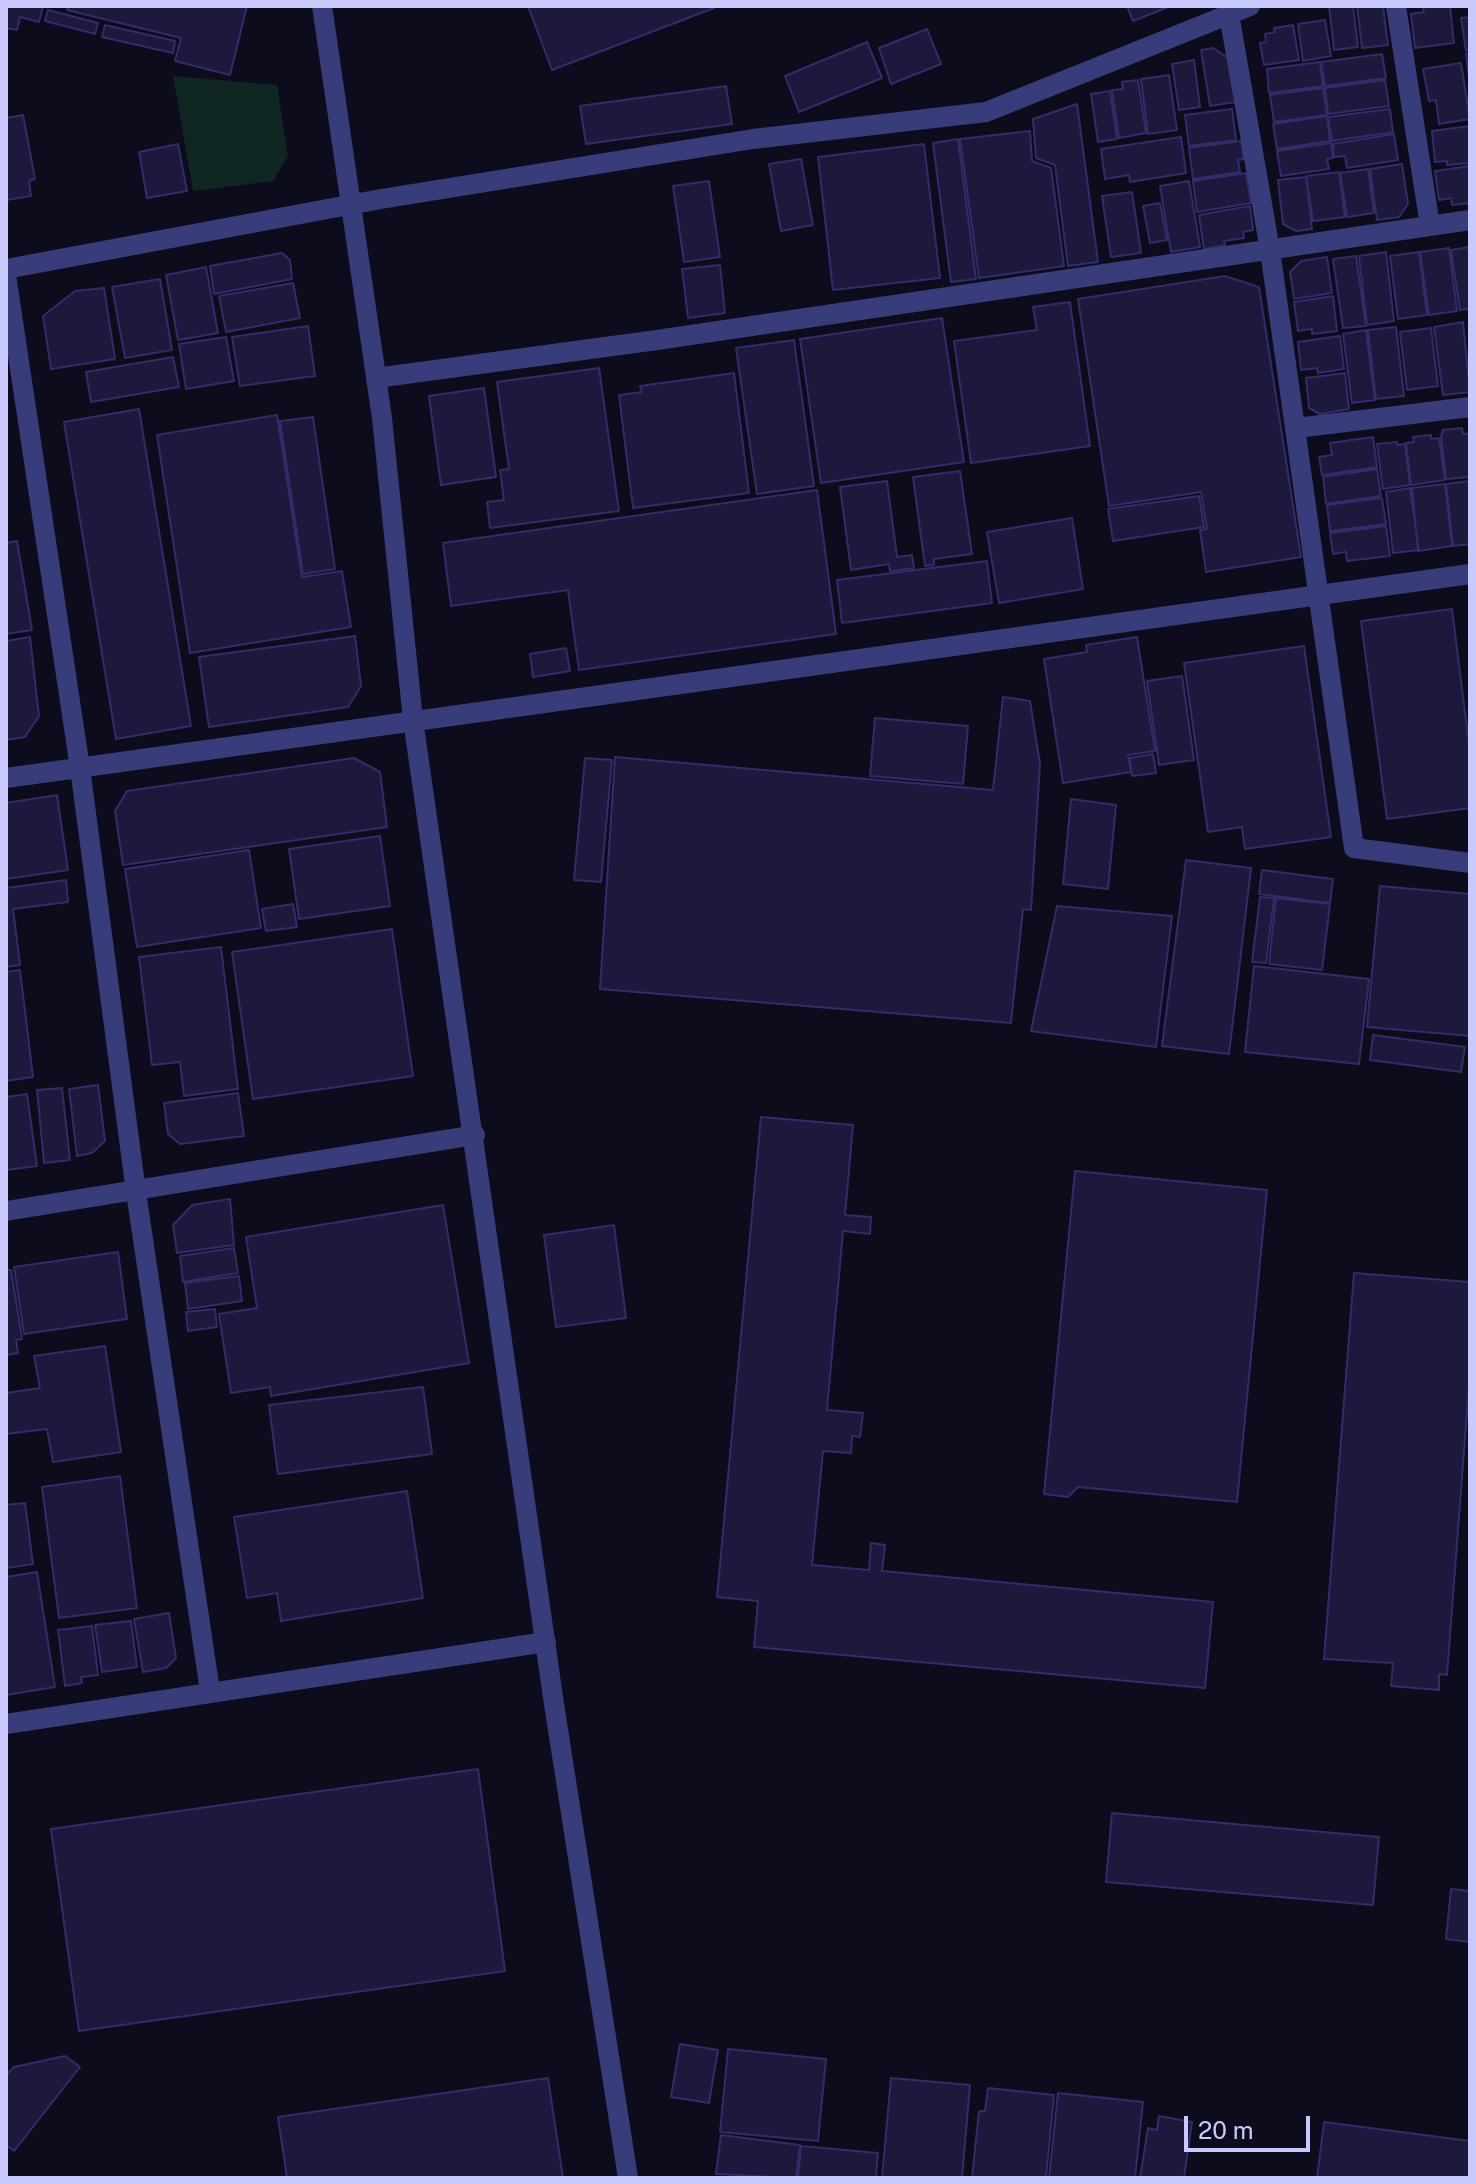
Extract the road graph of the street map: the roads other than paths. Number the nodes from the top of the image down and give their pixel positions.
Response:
1 (322, 6) edge
2 (1250, 6) edge
3 (1396, 6) edge
4 (1229, 14) junction
5 (349, 204) junction
6 (1470, 220) edge
7 (1430, 226) junction
8 (1270, 250) junction
9 (6, 269) edge
10 (6, 275) edge
11 (376, 378) junction
12 (1470, 407) edge
13 (1296, 428) junction
14 (1470, 574) edge
15 (1319, 595) junction
16 (413, 720) junction
17 (80, 768) junction
18 (6, 778) edge
19 (1470, 863) edge
20 (475, 1135) junction
21 (136, 1192) junction
22 (6, 1211) edge
23 (546, 1642) junction
24 (210, 1691) junction
25 (6, 1724) edge
26 (628, 2178) edge

1 - 5 street
2 - 4 street
3 - 7 street
4 - 5 street
4 - 8 street
5 - 9 street
5 - 11 street
6 - 7 street
7 - 8 street
8 - 11 street
8 - 13 street
10 - 17 street
11 - 16 street
12 - 13 street
13 - 15 street
14 - 15 street
15 - 16 street
15 - 19 street
16 - 17 street
16 - 20 street
17 - 18 street
17 - 21 street
20 - 21 street
20 - 23 street
21 - 22 street
21 - 24 street
23 - 24 street
23 - 26 street
24 - 25 street

